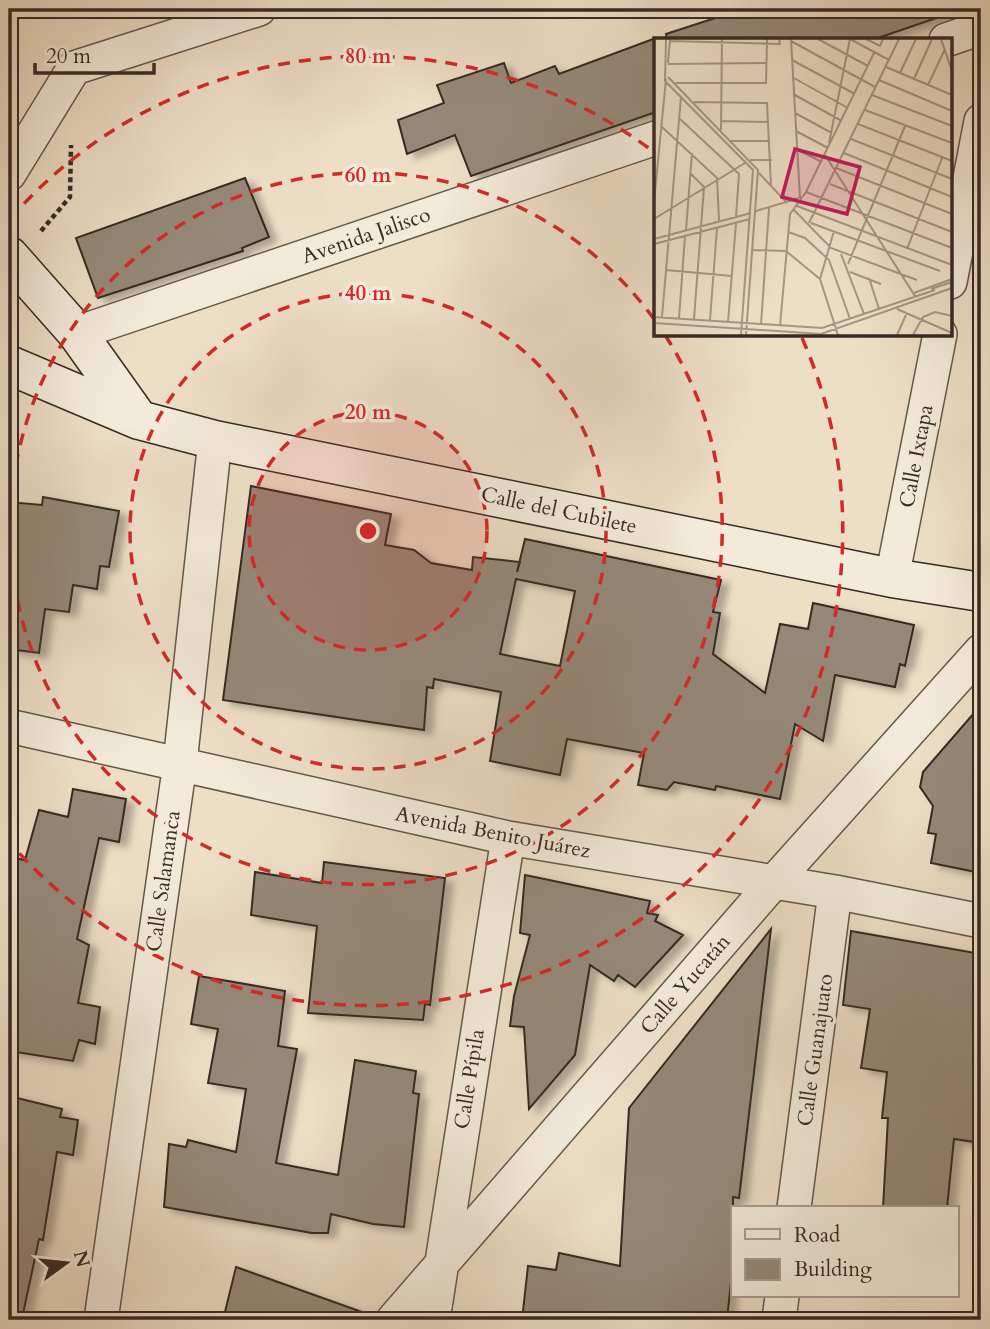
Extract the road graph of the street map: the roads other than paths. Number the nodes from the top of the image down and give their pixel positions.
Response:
1 (259, 9) edge
2 (981, 28) edge
3 (951, 38) edge
4 (981, 121) edge
5 (654, 139) edge
6 (9, 174) edge
7 (12, 260) edge
8 (951, 277) edge
9 (76, 333) junction
10 (940, 336) edge
11 (9, 365) edge
12 (139, 419) junction
13 (215, 440) junction
14 (892, 578) junction
15 (981, 592) edge
16 (981, 651) edge
17 (9, 726) edge
18 (180, 763) junction
19 (508, 838) junction
20 (773, 883) junction
21 (835, 892) junction
22 (981, 921) edge
23 (794, 1206) edge
24 (440, 1263) junction
25 (782, 1298) edge
26 (101, 1320) edge
27 (393, 1320) edge
28 (433, 1320) edge
29 (779, 1320) edge

1 - 6 street
2 - 3 street
4 - 8 street
5 - 9 street, Avenida Jalisco
7 - 9 street
9 - 12 street
10 - 14 street, Calle Ixtapa
11 - 12 street, Calle del Cubilete
12 - 13 street, Calle del Cubilete
13 - 14 street, Calle del Cubilete
13 - 18 street, Calle Salamanca
14 - 15 street, Calle del Cubilete
16 - 20 street, Calle Yucatán
17 - 18 street, Avenida Benito Juárez
18 - 19 street, Avenida Benito Juárez
18 - 26 street, Calle Salamanca
19 - 20 street, Avenida Benito Juárez
19 - 24 street, Calle Pípila
20 - 21 street, Avenida Benito Juárez
20 - 24 street, Calle Yucatán
21 - 22 street, Avenida Benito Juárez
21 - 23 street, Calle Guanajuato
24 - 27 street, Calle Yucatán
24 - 28 street, Calle Pípila
25 - 29 street

